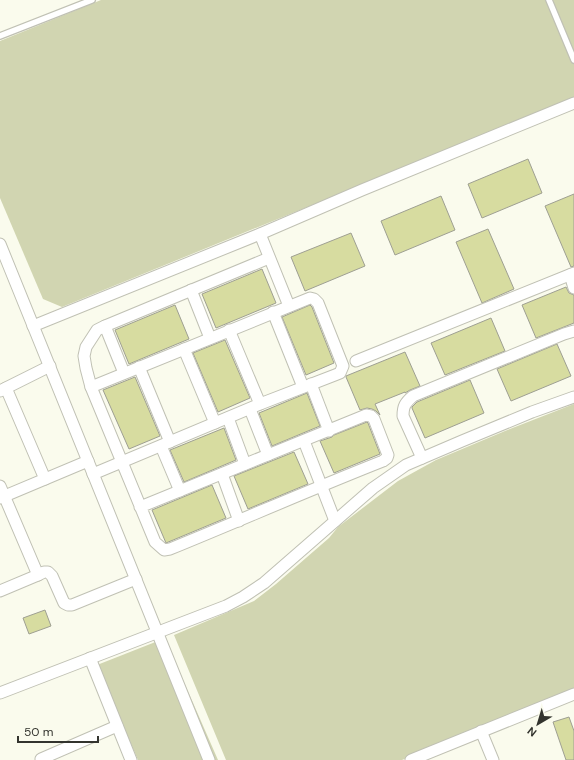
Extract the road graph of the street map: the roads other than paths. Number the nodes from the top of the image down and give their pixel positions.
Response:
1 (92, 0) edge
2 (549, 0) edge
3 (0, 36) edge
4 (574, 60) edge
5 (574, 103) edge
6 (260, 234) junction
7 (0, 244) edge
8 (270, 258) junction
9 (572, 274) edge
10 (574, 288) edge
11 (191, 290) junction
12 (289, 306) junction
13 (273, 312) junction
14 (33, 326) junction
15 (105, 326) junction
16 (229, 330) junction
17 (574, 331) edge
18 (210, 338) junction
19 (184, 349) junction
20 (356, 360) dead end
21 (50, 366) junction
22 (139, 367) junction
23 (124, 373) junction
24 (307, 386) junction
25 (91, 387) junction
26 (3, 389) edge
27 (574, 397) edge
28 (255, 406) junction
29 (228, 418) junction
30 (215, 424) junction
31 (329, 431) junction
32 (304, 441) junction
33 (165, 444) junction
34 (268, 455) junction
35 (422, 458) junction
36 (88, 461) junction
37 (122, 462) junction
38 (245, 464) junction
39 (93, 474) junction
40 (222, 474) junction
41 (45, 479) junction
42 (322, 485) junction
43 (180, 491) junction
44 (1, 494) edge
45 (140, 507) junction
46 (239, 521) junction
47 (335, 521) junction
48 (38, 575) junction
49 (136, 579) junction
50 (0, 591) edge
51 (157, 632) junction
52 (90, 658) junction
53 (0, 693) edge
54 (574, 694) edge
55 (117, 726) junction
56 (481, 731) junction
57 (41, 759) edge
58 (131, 760) edge
59 (209, 760) edge
60 (411, 760) edge
61 (493, 760) edge

1 - 3 lane
2 - 4 lane
5 - 6 street
6 - 8 street
6 - 14 street
7 - 14 street
8 - 11 street
8 - 12 street
9 - 10 street
9 - 20 street
11 - 15 street
11 - 18 street
12 - 13 street
12 - 24 street
13 - 16 street
13 - 24 street
14 - 21 street
15 - 23 street
15 - 25 street
16 - 18 street
16 - 28 street
17 - 35 street
18 - 19 street
19 - 22 street
19 - 30 street
21 - 26 street
21 - 36 street
22 - 23 street
22 - 33 street
23 - 25 street
24 - 28 street
24 - 31 street
25 - 37 street
26 - 41 street
27 - 35 street
28 - 29 street
28 - 34 street
29 - 30 street
29 - 38 street
30 - 33 street
31 - 32 street
31 - 42 street
32 - 34 street
32 - 42 street
33 - 37 street
33 - 43 street
34 - 38 street
35 - 47 street
36 - 39 street
36 - 41 street
37 - 39 street
37 - 45 street
38 - 40 street
39 - 49 street
40 - 43 street
40 - 46 street
41 - 44 street
42 - 46 street
42 - 47 street
43 - 45 street
44 - 48 street
45 - 46 street
47 - 51 street
48 - 49 street
48 - 50 street
49 - 51 street
51 - 52 street
51 - 59 street
52 - 53 street
52 - 55 street
54 - 56 street
55 - 57 street
55 - 58 street
56 - 60 street
56 - 61 street

